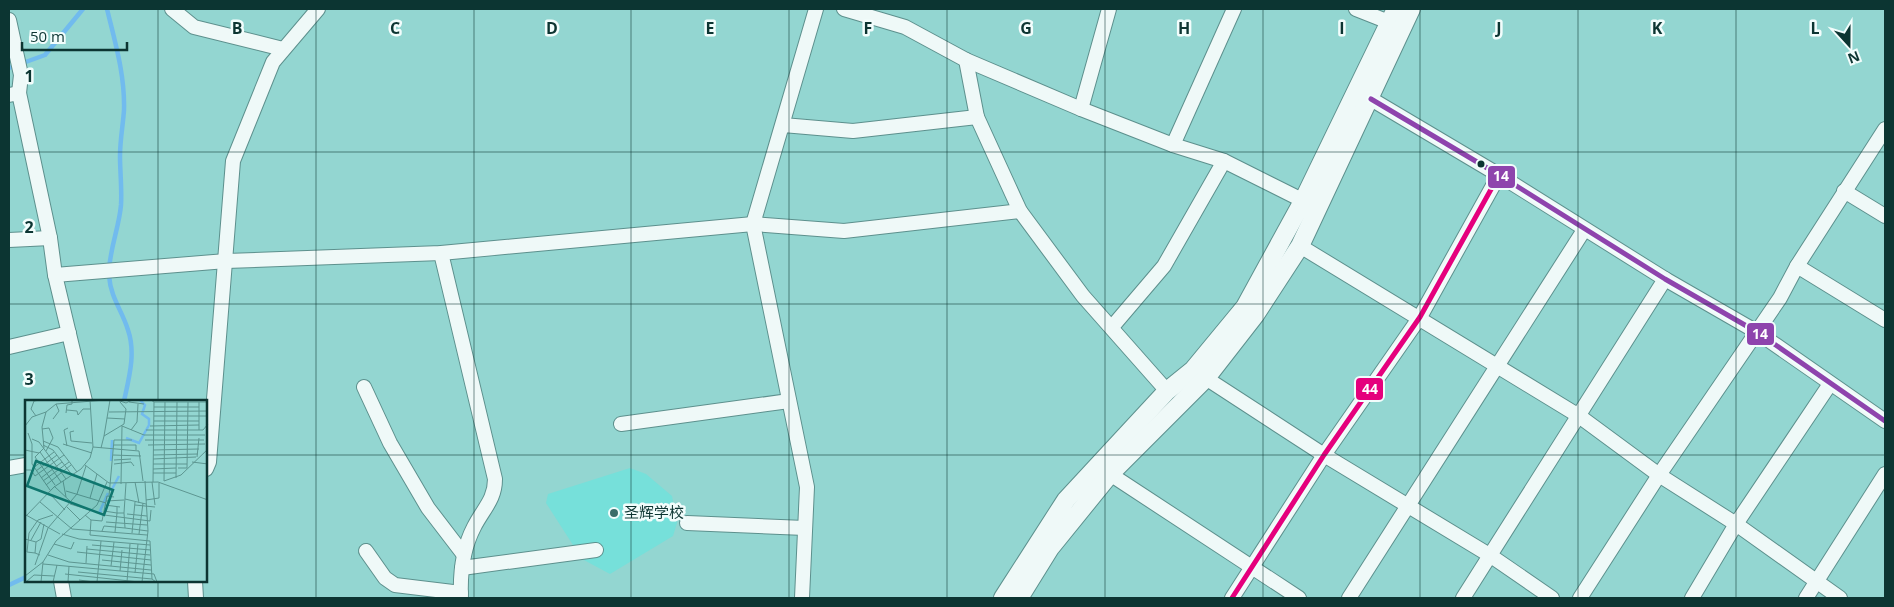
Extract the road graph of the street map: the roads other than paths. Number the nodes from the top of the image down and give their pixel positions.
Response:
1 (172, 9) edge
2 (816, 9) edge
3 (844, 9) edge
4 (1109, 9) edge
5 (1234, 9) edge
6 (1356, 9) edge
7 (1411, 9) edge
8 (312, 11) edge
9 (9, 20) edge
10 (1396, 20) edge
11 (284, 49) junction
12 (966, 60) junction
13 (14, 94) edge
14 (1371, 99) junction
15 (1080, 109) junction
16 (977, 117) junction
17 (783, 125) junction
18 (1885, 129) edge
19 (1173, 146) junction
20 (1224, 160) junction
21 (1499, 175) junction
22 (1844, 191) junction
23 (1310, 204) junction
24 (1020, 211) junction
25 (1885, 216) edge
26 (752, 224) junction
27 (1584, 230) junction
28 (50, 238) junction
29 (9, 240) edge
30 (1300, 246) junction
31 (441, 253) junction
32 (226, 261) junction
33 (1797, 266) junction
34 (55, 275) junction
35 (1664, 279) junction
36 (1420, 317) junction
37 (1885, 320) edge
38 (1112, 327) junction
39 (1756, 332) junction
40 (69, 333) junction
41 (9, 347) edge
42 (1498, 365) junction
43 (1200, 374) junction
44 (1830, 384) junction
45 (364, 387) dead end
46 (1167, 391) junction
47 (85, 400) edge
48 (789, 401) junction
49 (1579, 416) junction
50 (1885, 421) edge
51 (621, 424) dead end
52 (1324, 455) junction
53 (208, 464) edge
54 (25, 465) edge
55 (9, 468) edge
56 (1110, 474) junction
57 (1659, 474) junction
58 (1885, 474) edge
59 (1408, 508) junction
60 (687, 523) dead end
61 (1736, 524) junction
62 (805, 528) junction
63 (596, 550) dead end
64 (366, 551) dead end
65 (1491, 556) junction
66 (463, 562) junction
67 (1250, 567) junction
68 (1817, 581) junction
69 (195, 582) edge
70 (461, 596) edge
71 (196, 598) edge
72 (802, 598) edge
73 (1002, 598) edge
74 (1019, 598) edge
75 (1232, 598) edge
76 (1299, 598) edge
77 (1349, 598) edge
78 (1463, 598) edge
79 (1552, 598) edge
80 (1580, 598) edge
81 (1692, 598) edge
82 (1806, 598) edge
83 (1840, 598) edge

1 - 11 street
2 - 17 street
3 - 12 street
4 - 15 street
5 - 19 street
6 - 10 street
7 - 10 main road
8 - 11 street
9 - 13 street
10 - 14 main road
10 - 23 main road
11 - 32 street
12 - 15 street
12 - 16 street
13 - 28 street
14 - 21 street
14 - 23 main road
15 - 19 street
16 - 17 street
16 - 24 street
17 - 26 street
18 - 22 street
19 - 20 street
20 - 23 street
20 - 38 street
21 - 27 street
21 - 36 street
22 - 25 street
22 - 33 street
23 - 30 main road
23 - 43 main road
24 - 26 street
24 - 38 street
26 - 31 street
26 - 48 street
27 - 35 street
27 - 42 street
28 - 29 street
28 - 34 street
30 - 36 street
30 - 43 main road
31 - 32 street
31 - 66 street
32 - 34 street
32 - 53 street
33 - 37 street
33 - 39 street
34 - 40 street
35 - 39 street
35 - 49 street
36 - 42 street
36 - 52 street
38 - 46 street
39 - 44 street
39 - 57 street
40 - 41 street
40 - 47 street
42 - 49 street
42 - 59 street
43 - 46 main road
43 - 52 street
43 - 56 main road
44 - 50 street
44 - 61 street
45 - 66 street
46 - 73 main road
48 - 51 street
48 - 62 street
49 - 57 street
49 - 65 street
52 - 59 street
52 - 67 street
54 - 55 street
56 - 67 street
56 - 74 main road
57 - 61 street
57 - 80 street
58 - 68 street
59 - 65 street
59 - 77 street
60 - 62 street
61 - 68 street
61 - 81 street
62 - 72 street
63 - 66 street
64 - 70 street
65 - 78 street
65 - 79 street
66 - 70 street
67 - 75 street
67 - 76 street
68 - 82 street
68 - 83 street
69 - 71 street

